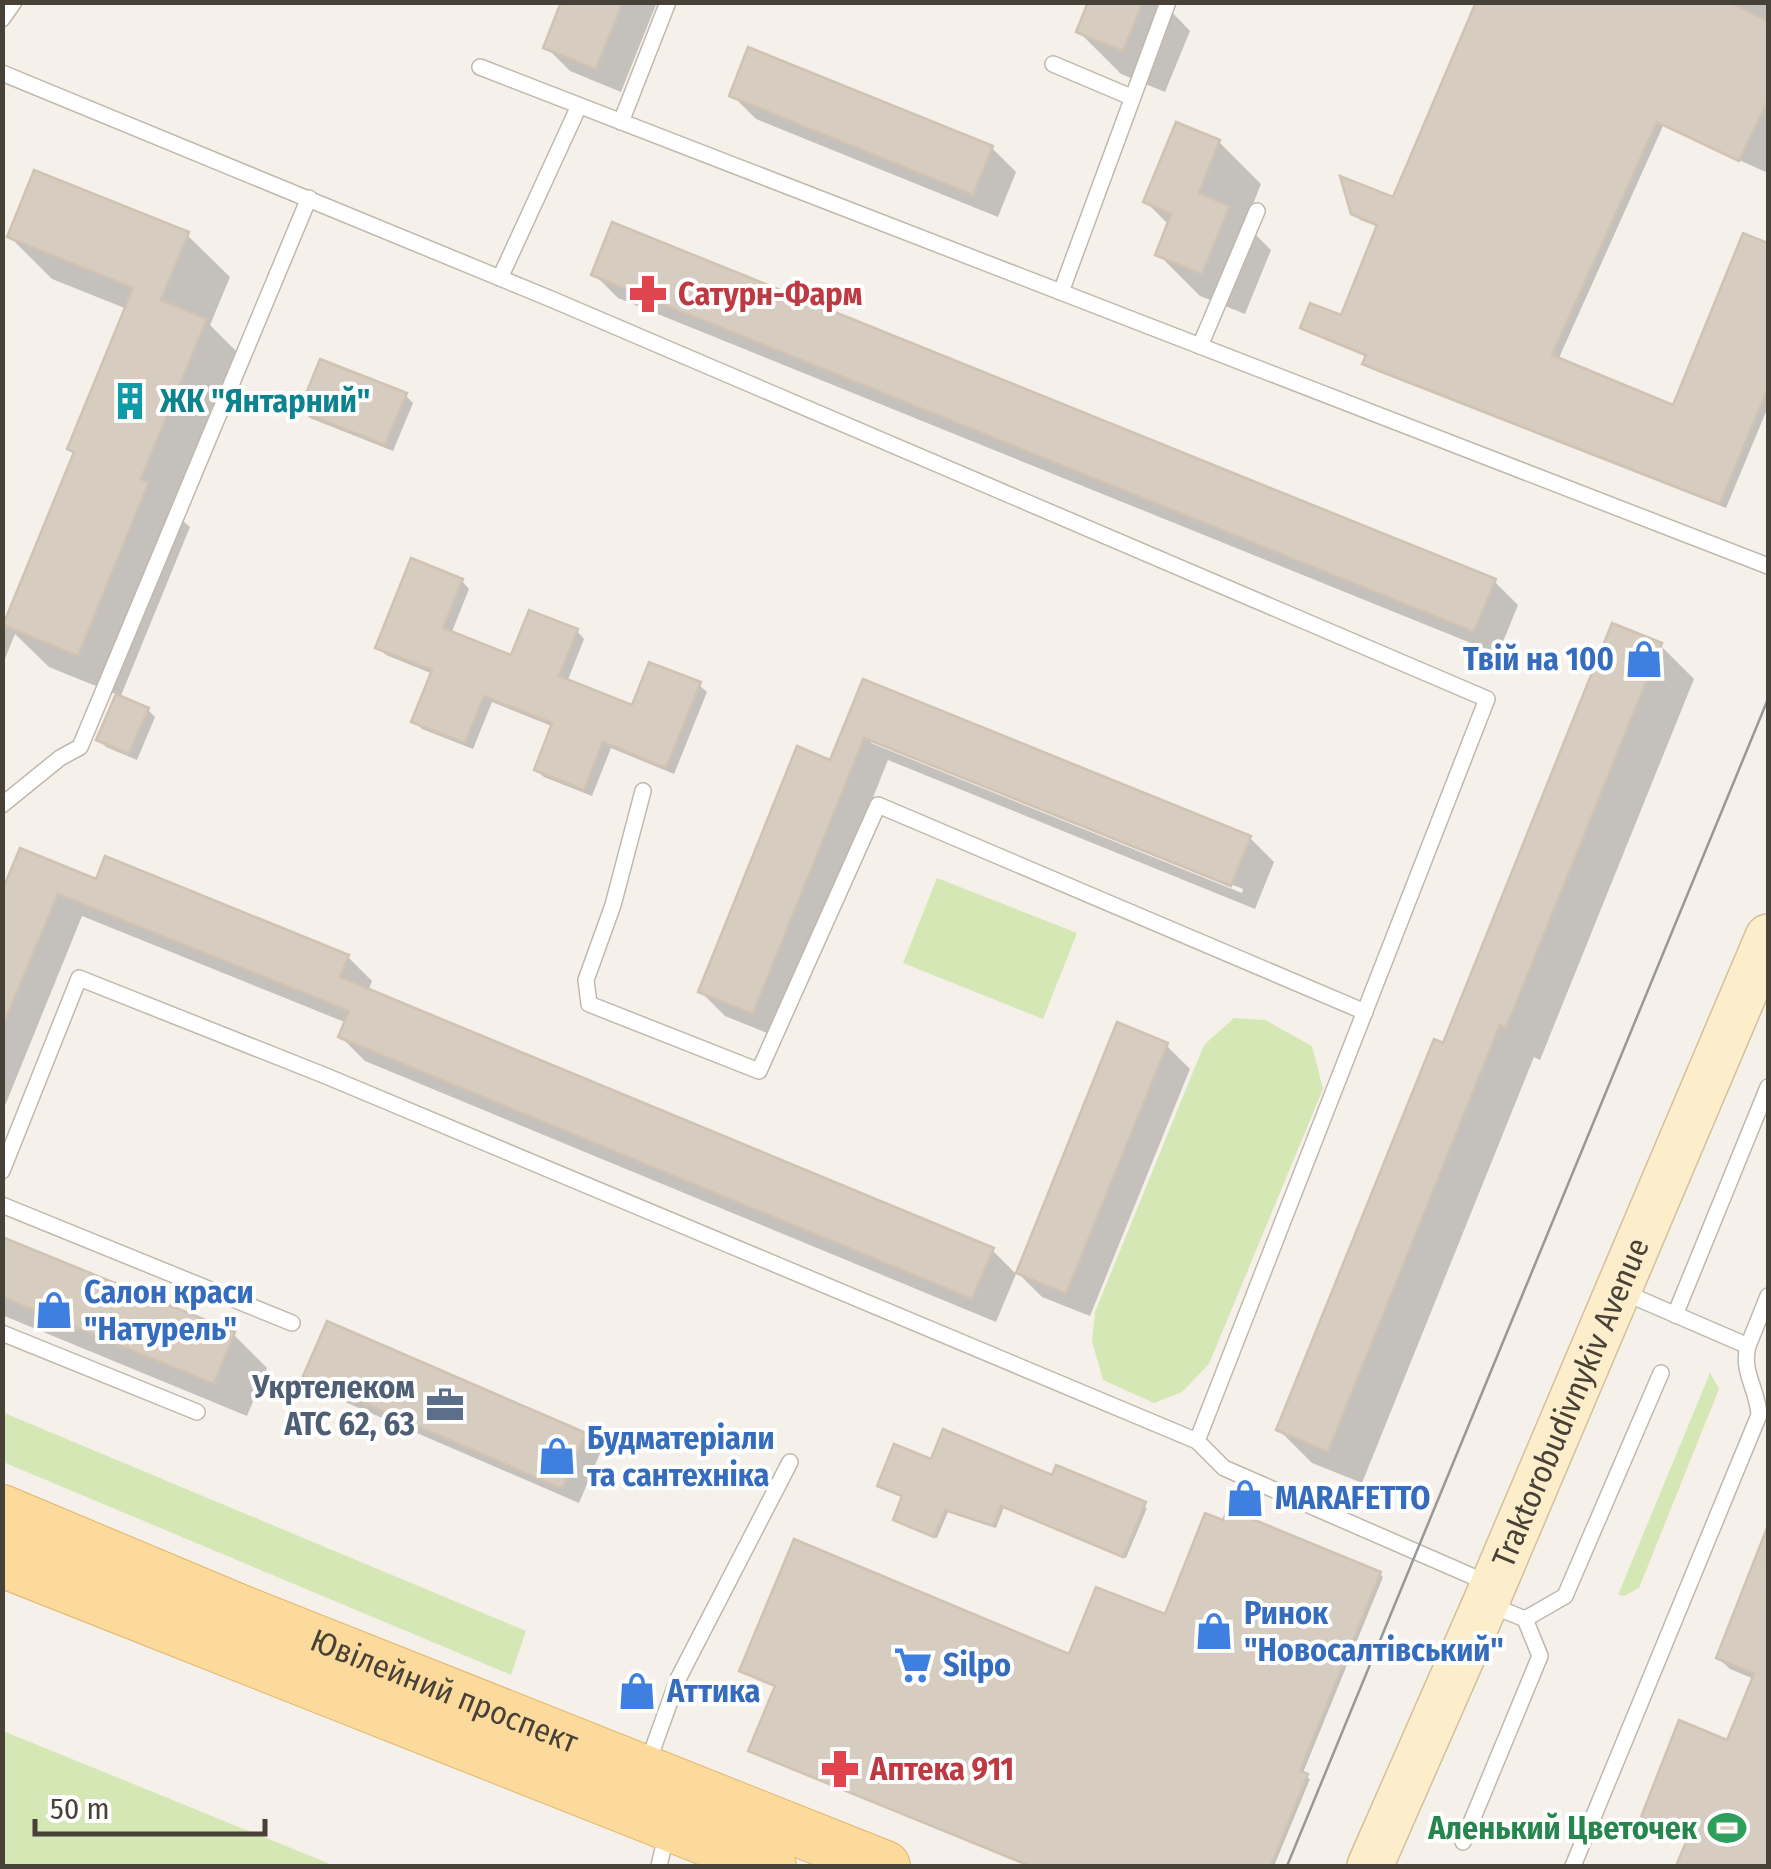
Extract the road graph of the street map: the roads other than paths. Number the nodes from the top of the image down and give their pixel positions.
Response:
1 (14, 2) edge
2 (668, 2) edge
3 (1168, 2) edge
4 (2, 20) edge
5 (1052, 64) dead end
6 (480, 67) dead end
7 (2, 73) edge
8 (1132, 97) junction
9 (579, 106) junction
10 (621, 122) junction
11 (310, 198) junction
12 (1256, 211) dead end
13 (500, 278) junction
14 (1060, 292) junction
15 (1200, 346) junction
16 (1768, 566) edge
17 (642, 791) dead end
18 (2, 805) edge
19 (1768, 937) edge
20 (1365, 1012) junction
21 (1768, 1087) edge
22 (2, 1171) edge
23 (2, 1205) edge
24 (1618, 1290) junction
25 (1768, 1296) edge
26 (1674, 1315) junction
27 (292, 1323) dead end
28 (2, 1333) edge
29 (1748, 1346) junction
30 (1661, 1372) dead end
31 (196, 1412) dead end
32 (1197, 1440) junction
33 (790, 1462) dead end
34 (2, 1510) edge
35 (2, 1562) edge
36 (1501, 1602) junction
37 (646, 1810) edge
38 (1463, 1842) dead end
39 (771, 1866) edge
40 (885, 1866) edge
41 (1370, 1866) edge
42 (1572, 1866) edge

1 - 4 lane
2 - 10 lane
3 - 8 lane
5 - 8 lane
6 - 9 lane
7 - 11 lane
8 - 14 lane
9 - 10 lane
9 - 13 lane
10 - 14 lane
11 - 13 lane
11 - 18 lane
12 - 15 lane
13 - 20 lane
14 - 15 lane
15 - 16 lane
17 - 20 lane
19 - 24 main road, Traktorobudivnykiv Avenue
20 - 32 lane
21 - 26 lane
22 - 32 lane
23 - 27 lane
24 - 26 lane
24 - 36 main road, Traktorobudivnykiv Avenue
25 - 29 lane
26 - 29 lane
28 - 31 lane
29 - 42 lane
30 - 36 lane
32 - 36 lane
33 - 37 lane
34 - 37 main road, Ювілейний проспект
35 - 37 main road, Ювілейний проспект
36 - 38 lane
36 - 41 main road, Traktorobudivnykiv Avenue
37 - 39 main road, Ювілейний проспект
37 - 40 main road, Ювілейний проспект

